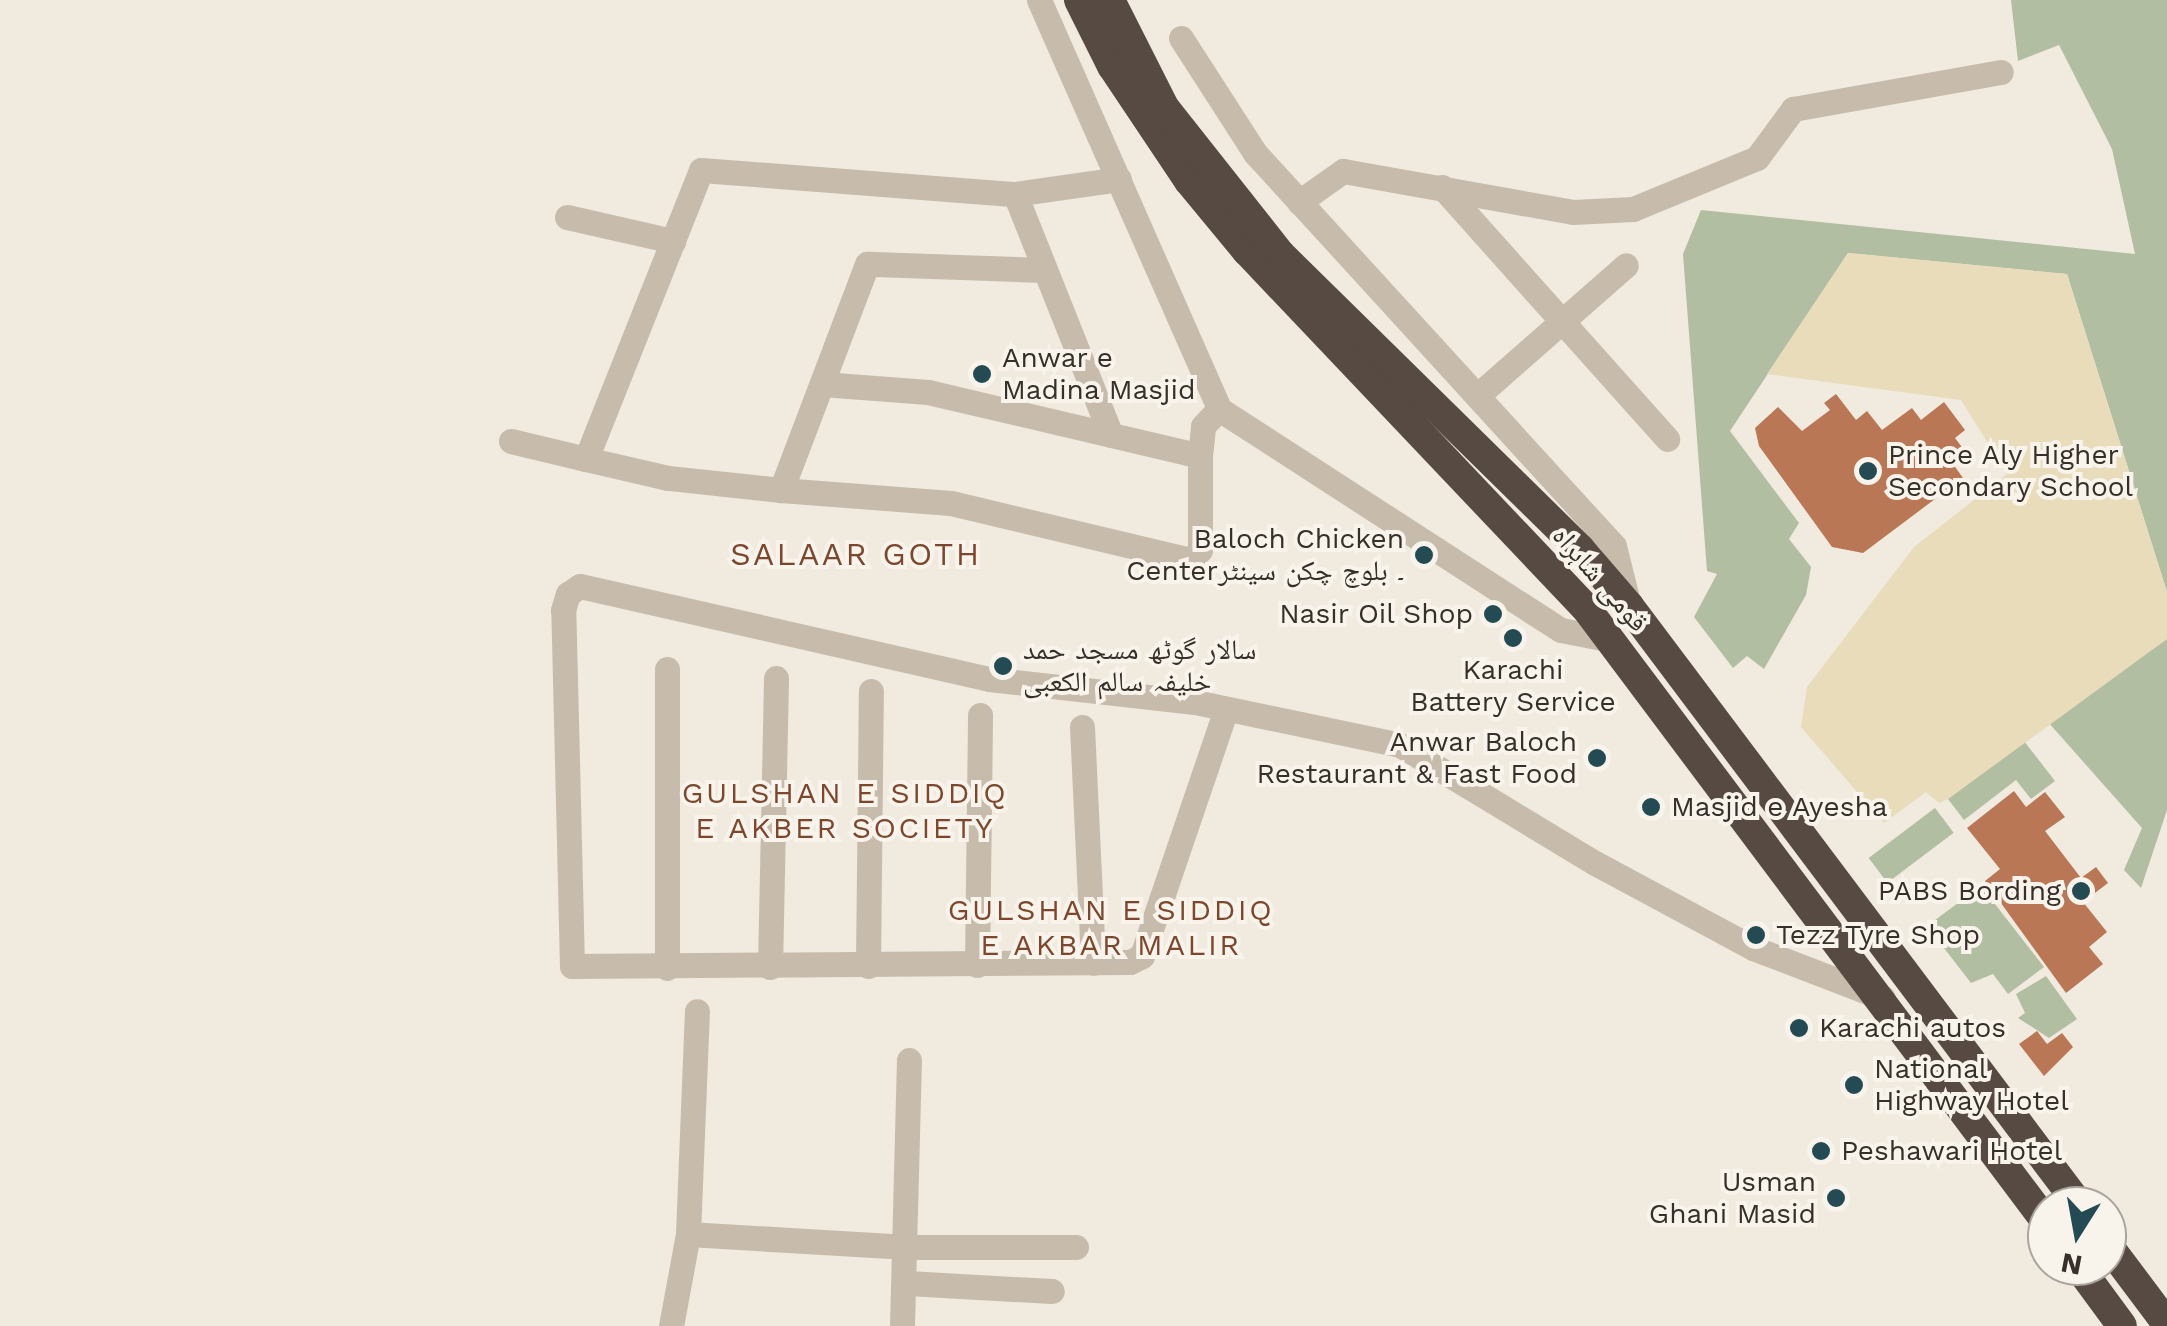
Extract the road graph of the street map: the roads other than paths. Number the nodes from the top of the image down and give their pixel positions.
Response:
1 (1039, 0) edge
2 (1080, 0) edge
3 (1110, 0) edge
4 (1181, 38) dead end
5 (2000, 72) dead end
6 (1119, 179) junction
7 (1442, 187) junction
8 (1015, 194) junction
9 (1299, 202) junction
10 (567, 218) dead end
11 (673, 242) junction
12 (1626, 265) dead end
13 (1043, 270) junction
14 (1561, 322) junction
15 (822, 384) junction
16 (1478, 396) junction
17 (1219, 410) junction
18 (1111, 435) junction
19 (1667, 440) dead end
20 (512, 442) dead end
21 (1200, 456) junction
22 (586, 460) junction
23 (781, 490) junction
24 (1629, 606) junction
25 (1612, 640) junction
26 (667, 669) dead end
27 (776, 678) dead end
28 (871, 691) dead end
29 (1226, 709) junction
30 (980, 715) dead end
31 (1082, 727) dead end
32 (1092, 963) junction
33 (977, 964) junction
34 (868, 966) junction
35 (770, 967) junction
36 (668, 968) junction
37 (1882, 998) junction
38 (697, 1011) dead end
39 (1955, 1036) junction
40 (910, 1060) dead end
41 (1929, 1062) junction
42 (2065, 1186) edge
43 (2027, 1196) edge
44 (688, 1234) junction
45 (908, 1247) junction
46 (1076, 1247) dead end
47 (2127, 1271) edge
48 (908, 1283) junction
49 (2093, 1286) edge
50 (1052, 1290) dead end
51 (2167, 1324) edge
52 (670, 1326) edge
53 (902, 1326) edge
54 (2122, 1326) edge

1 - 6 street
2 - 25 highway, قومی شاہراہ
3 - 24 highway, قومی شاہراہ
4 - 9 street
5 - 7 street
6 - 8 street
6 - 17 street
7 - 9 street
7 - 14 street
8 - 11 street
8 - 13 street
9 - 16 street
10 - 11 street
11 - 22 street
12 - 14 street
13 - 15 street
13 - 18 street
14 - 16 street
14 - 19 street
15 - 18 street
15 - 23 street
16 - 24 street
17 - 21 street
17 - 25 street
18 - 21 street
20 - 22 street
21 - 23 street
22 - 23 street
24 - 39 highway, قومی شاہراہ
25 - 37 highway, قومی شاہراہ
26 - 36 street
27 - 35 street
28 - 34 street
29 - 32 street
29 - 36 street
29 - 37 street
30 - 33 street
31 - 32 street
32 - 33 street
33 - 34 street
34 - 35 street
35 - 36 street
37 - 41 highway, قومی شاہراہ
38 - 44 street
39 - 41 highway
39 - 42 highway, قومی شاہراہ
40 - 45 street
41 - 43 highway, قومی شاہراہ
44 - 45 street
44 - 52 street
45 - 46 street
45 - 48 street
47 - 51 highway
48 - 50 street
48 - 53 street
49 - 54 highway

